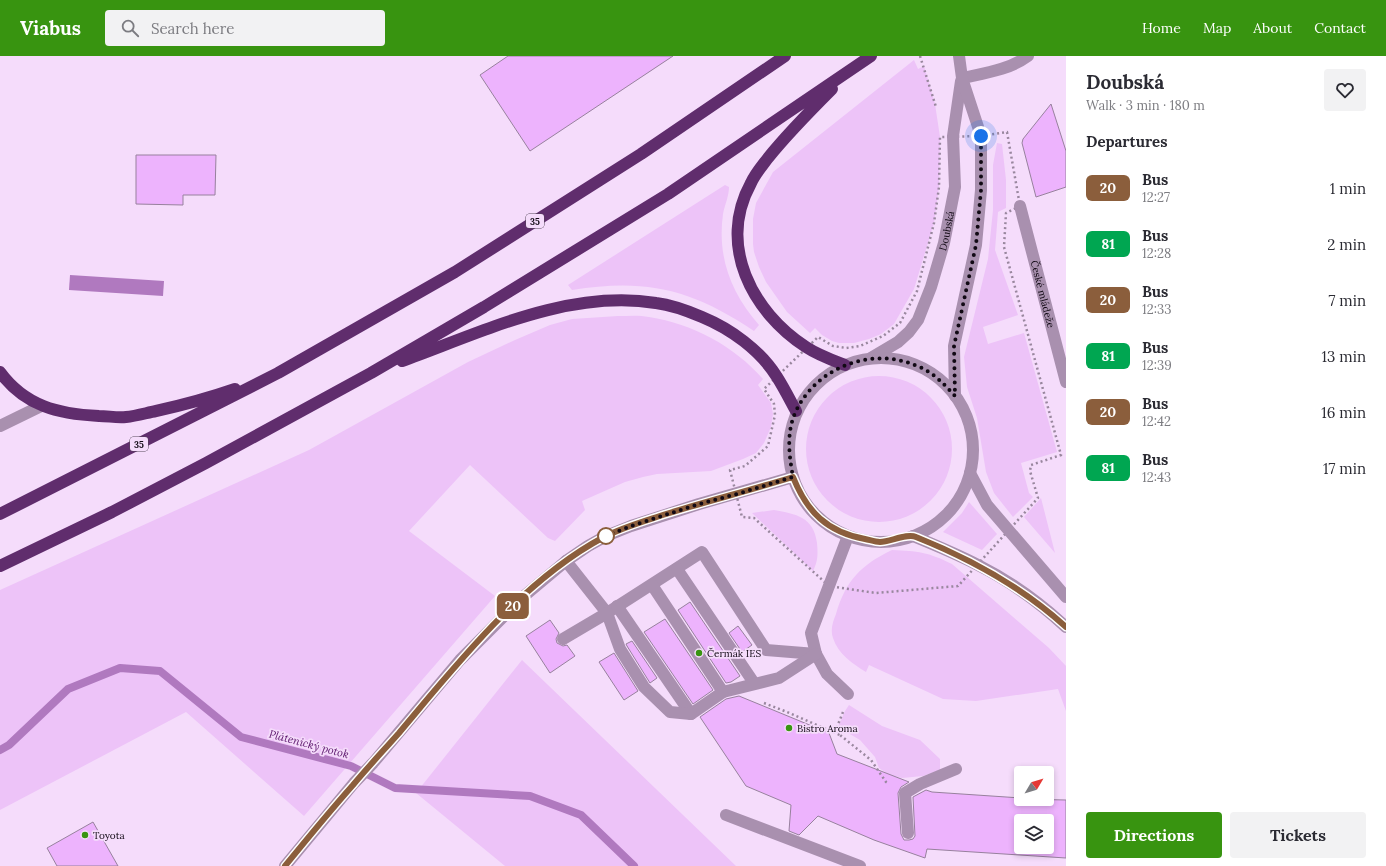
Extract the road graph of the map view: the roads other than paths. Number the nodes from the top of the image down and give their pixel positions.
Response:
1 (785, 56) edge
2 (959, 56) edge
3 (1028, 56) edge
4 (870, 57) edge
5 (962, 78) junction
6 (1020, 206) dead end
7 (871, 358) junction
8 (845, 364) junction
9 (0, 372) edge
10 (278, 373) junction
11 (371, 373) junction
12 (1066, 382) edge
13 (955, 396) junction
14 (41, 406) junction
15 (796, 411) junction
16 (0, 426) edge
17 (970, 473) junction
18 (793, 477) junction
19 (0, 514) edge
20 (848, 536) junction
21 (913, 536) junction
22 (566, 561) junction
23 (0, 566) edge
24 (677, 568) junction
25 (652, 585) junction
26 (1066, 597) edge
27 (612, 609) junction
28 (1066, 627) edge
29 (563, 639) dead end
30 (816, 654) junction
31 (754, 683) junction
32 (723, 692) junction
33 (848, 694) dead end
34 (691, 714) junction
35 (956, 769) dead end
36 (726, 815) dead end
37 (908, 834) dead end
38 (285, 866) edge
39 (860, 866) edge

1 - 10 highway, 35
2 - 5 street
3 - 5 street
4 - 8 highway
4 - 11 highway
5 - 7 street, Doubská
5 - 13 street, Doubská
6 - 12 street, České mládeže
7 - 8 street, Doubská
7 - 13 street, Doubská
8 - 15 street, Doubská
9 - 14 highway
10 - 14 highway
10 - 19 highway, 35
11 - 15 highway
11 - 23 highway
13 - 17 street, Doubská
14 - 16 street
15 - 18 street, Doubská
17 - 21 street, Doubská
17 - 26 street
18 - 20 street, Doubská
18 - 22 street
20 - 21 street, Doubská
20 - 30 street
21 - 28 street
22 - 27 street
22 - 38 street
24 - 25 street
24 - 30 street
24 - 31 street
25 - 27 street
25 - 32 street
27 - 29 street
27 - 34 street
27 - 34 street
30 - 31 street
30 - 33 street
31 - 32 street
32 - 34 street
35 - 37 street
36 - 39 street

